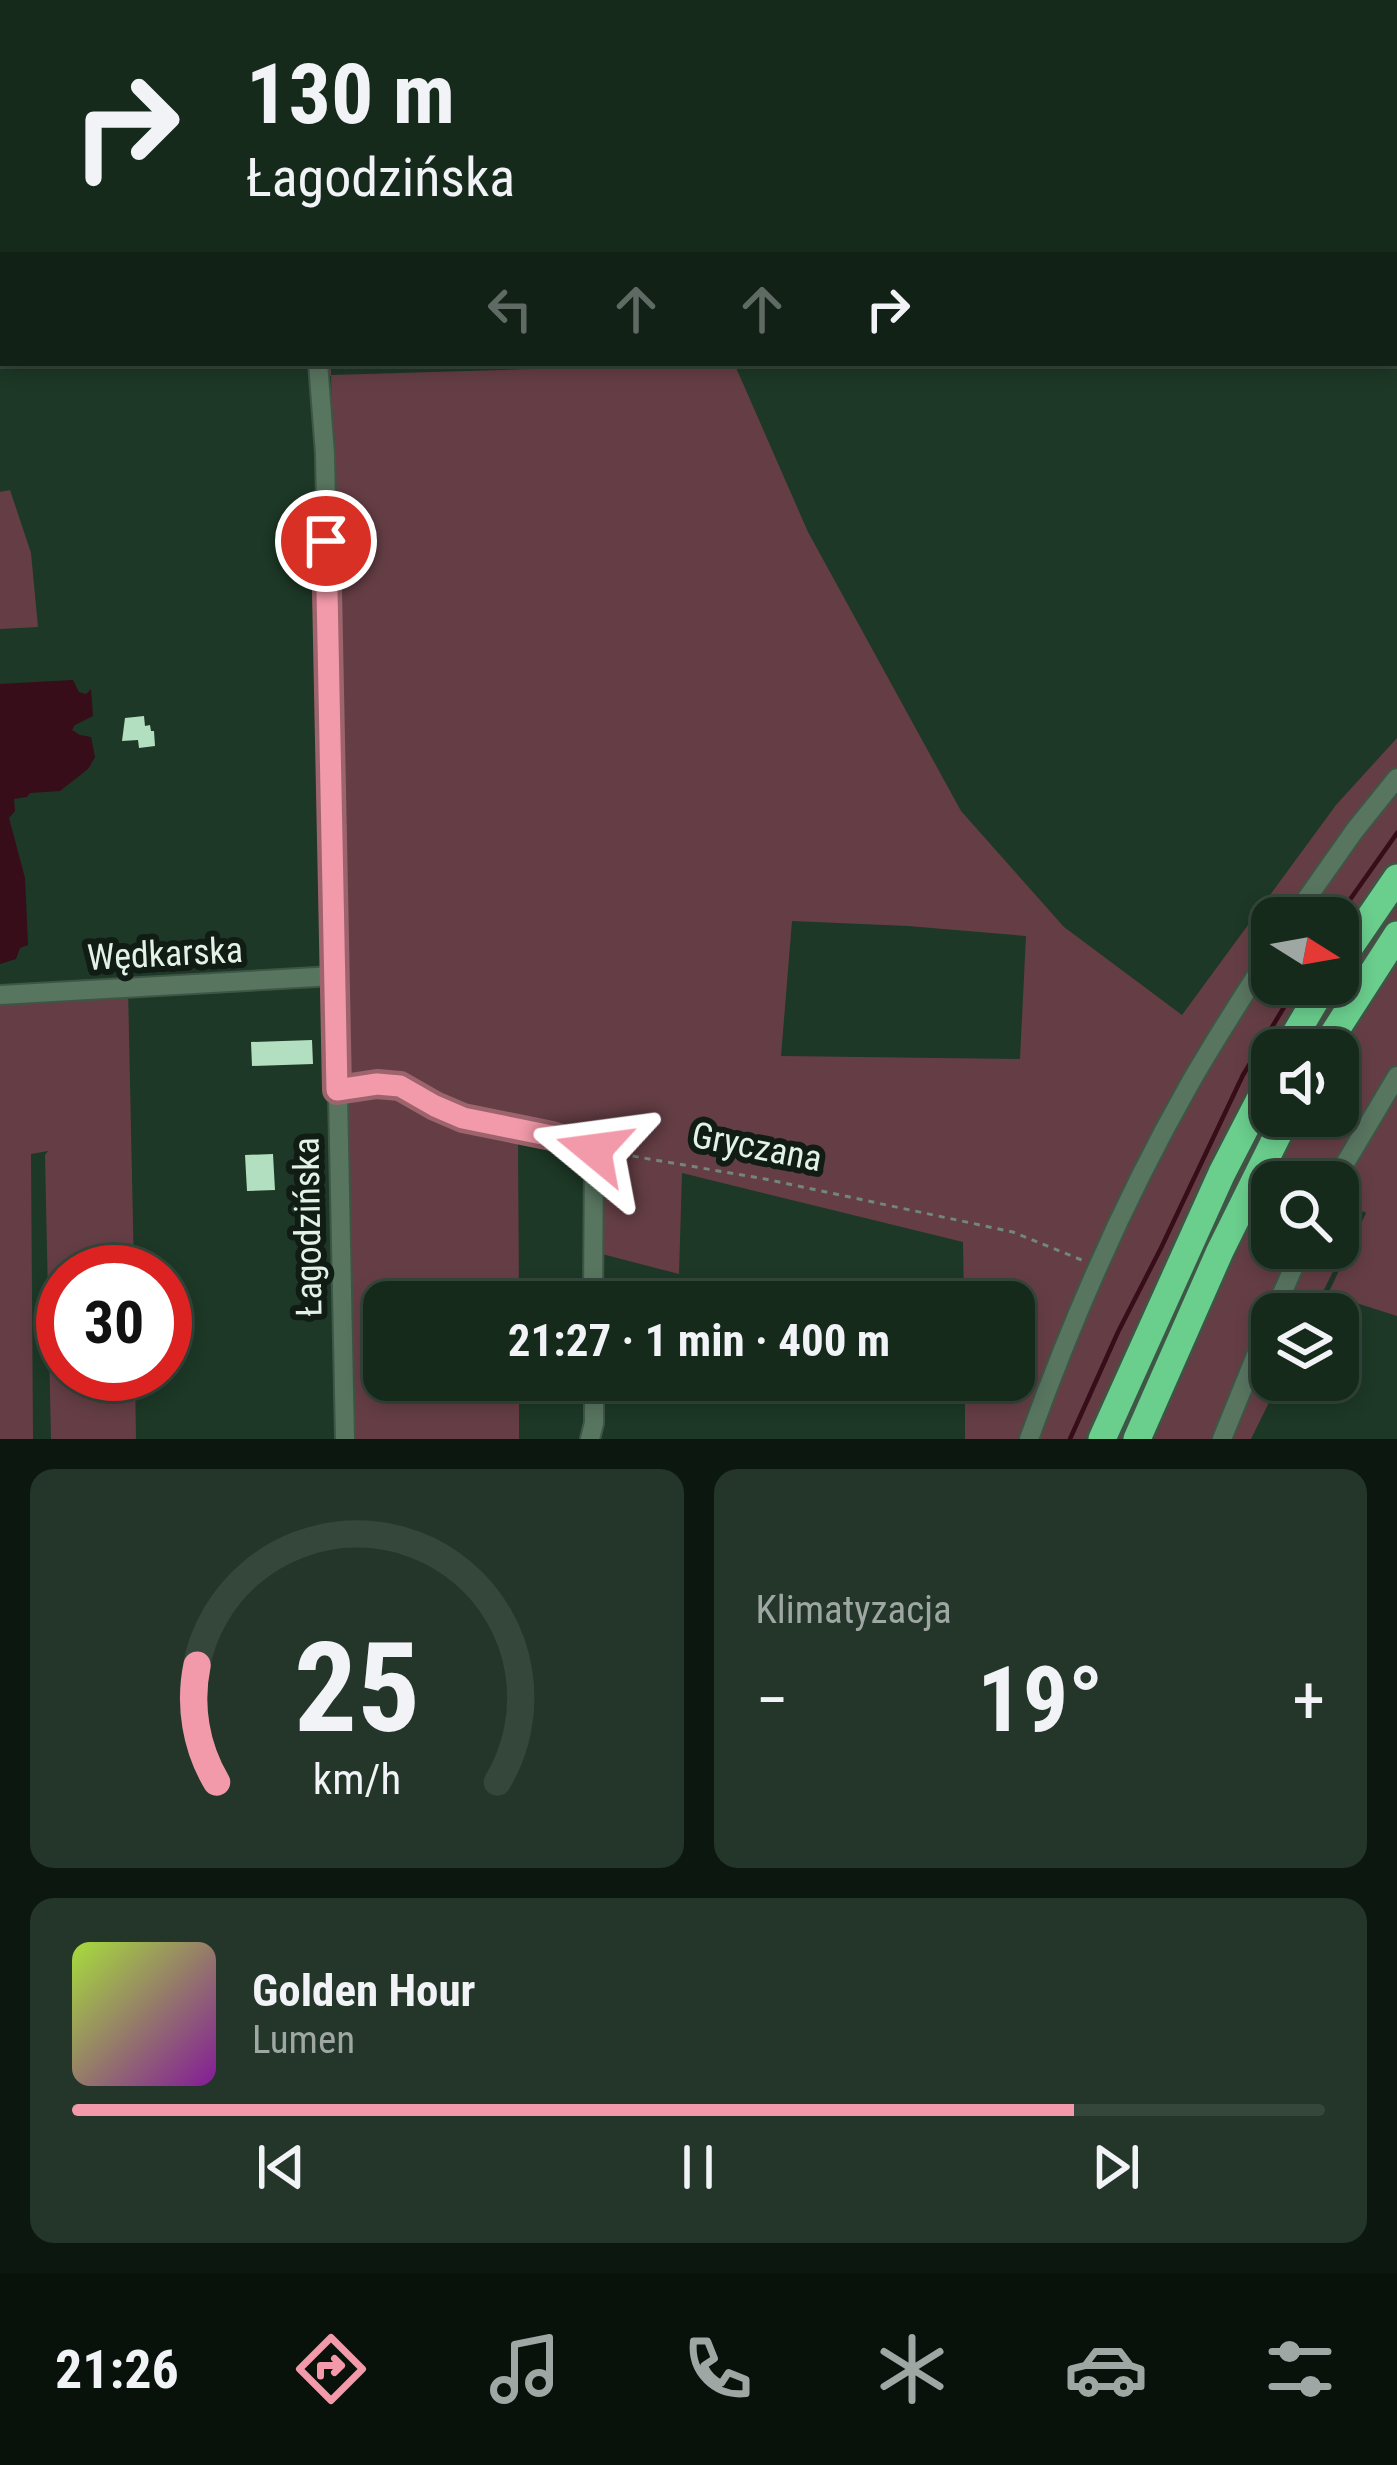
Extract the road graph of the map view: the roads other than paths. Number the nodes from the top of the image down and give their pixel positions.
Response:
1 (318, 366) edge
2 (1397, 778) edge
3 (1397, 878) edge
4 (1308, 897) edge
5 (1359, 933) edge
6 (1397, 935) edge
7 (334, 976) junction
8 (1251, 985) edge
9 (0, 995) edge
10 (1337, 1029) edge
11 (1397, 1076) edge
12 (337, 1090) junction
13 (1251, 1117) edge
14 (1277, 1137) edge
15 (1346, 1161) edge
16 (593, 1281) edge
17 (1251, 1367) edge
18 (594, 1401) edge
19 (344, 1439) edge
20 (590, 1439) edge
21 (1029, 1439) edge
22 (1102, 1439) edge
23 (1137, 1439) edge
24 (1222, 1439) edge

1 - 7 street, Łagodzińska
2 - 4 street
3 - 5 highway
6 - 10 highway
7 - 9 street, Wędkarska
7 - 12 street, Łagodzińska
8 - 21 street
11 - 15 street
12 - 16 street
12 - 19 street, Łagodzińska
13 - 22 highway
14 - 23 highway
17 - 24 street
18 - 20 street

